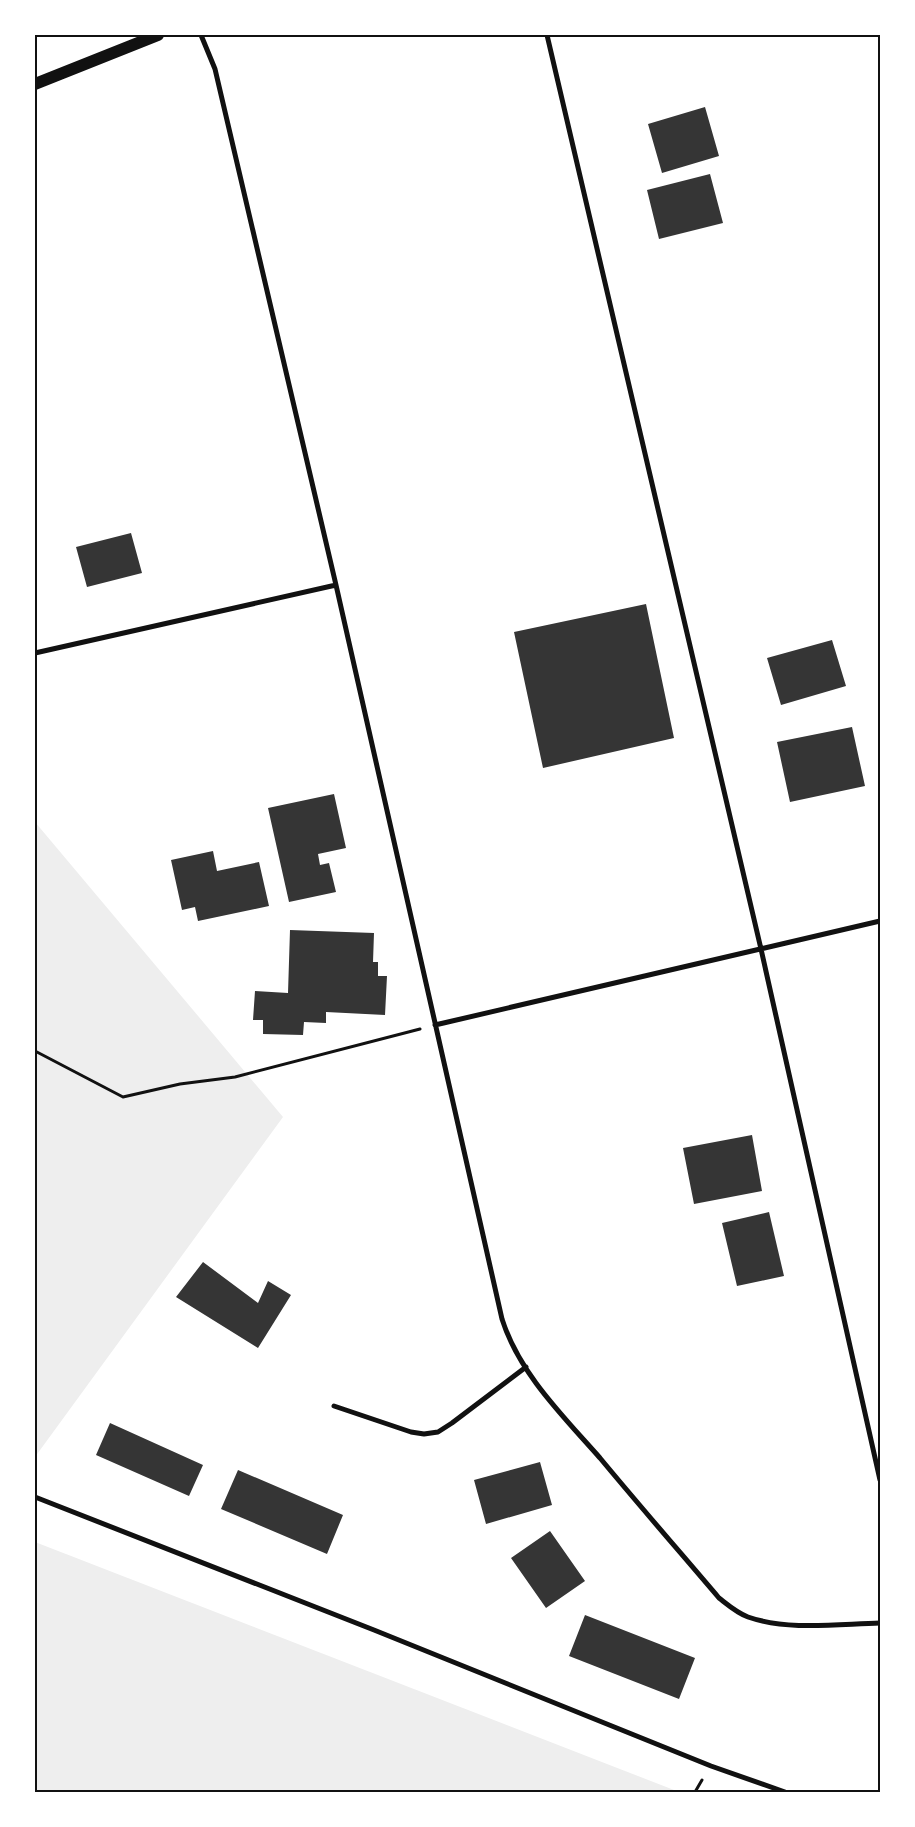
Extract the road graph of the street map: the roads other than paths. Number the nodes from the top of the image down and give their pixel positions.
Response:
1 (158, 35) edge
2 (201, 35) edge
3 (547, 35) edge
4 (35, 84) edge
5 (336, 585) junction
6 (35, 654) edge
7 (880, 921) edge
8 (760, 949) junction
9 (435, 1025) junction
10 (526, 1368) junction
11 (334, 1406) dead end
12 (880, 1480) edge
13 (35, 1496) edge
14 (880, 1623) edge
15 (785, 1792) edge

1 - 4 main road
2 - 5 street
3 - 8 street
5 - 6 street
5 - 9 street
7 - 8 street
8 - 9 street
8 - 12 street
9 - 10 street
10 - 11 street
10 - 14 street
13 - 15 street

